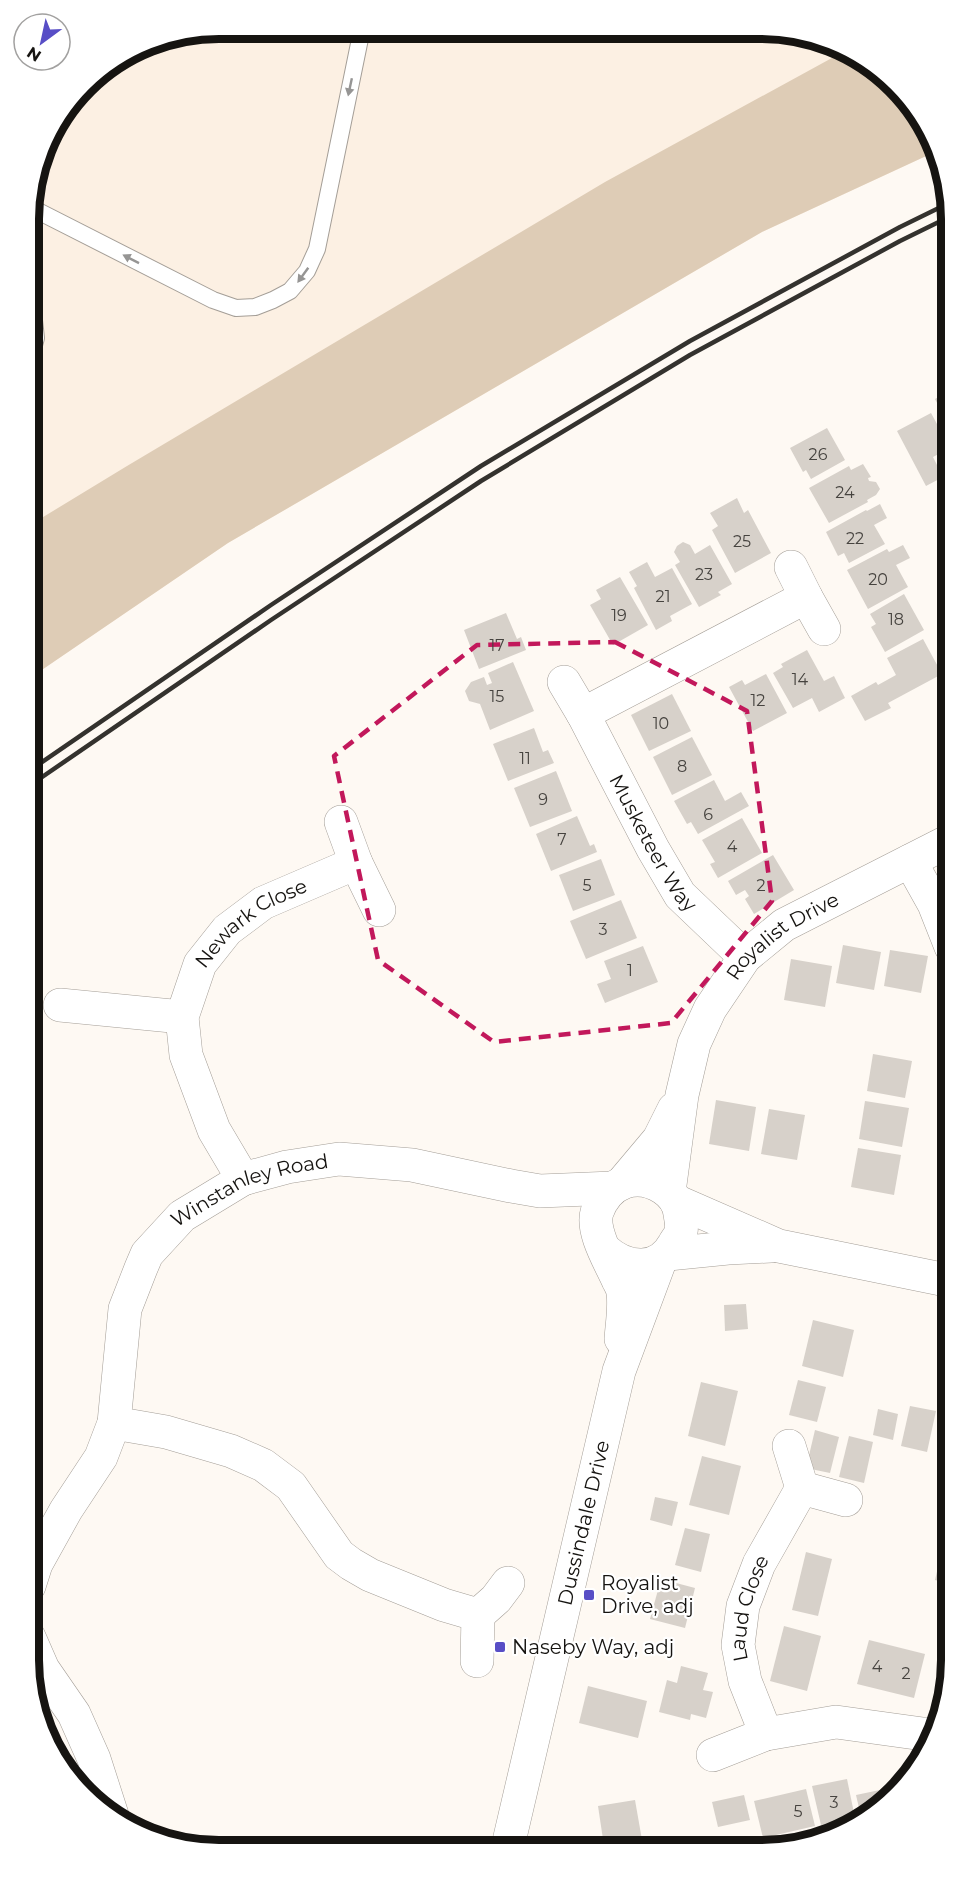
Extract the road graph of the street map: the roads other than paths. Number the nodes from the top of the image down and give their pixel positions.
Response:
1 (360, 39) edge
2 (40, 211) edge
3 (791, 567) dead end
4 (806, 597) junction
5 (824, 629) dead end
6 (564, 682) dead end
7 (583, 714) junction
8 (341, 822) dead end
9 (941, 845) edge
10 (910, 861) junction
11 (356, 863) junction
12 (379, 910) dead end
13 (941, 922) edge
14 (745, 957) junction
15 (60, 1005) dead end
16 (182, 1017) junction
17 (681, 1095) junction
18 (243, 1179) junction
19 (617, 1185) junction
20 (540, 1191) junction
21 (673, 1197) junction
22 (602, 1244) junction
23 (779, 1246) junction
24 (664, 1258) junction
25 (941, 1279) edge
26 (619, 1371) junction
27 (114, 1423) junction
28 (789, 1446) dead end
29 (802, 1488) junction
30 (846, 1500) dead end
31 (39, 1556) edge
32 (508, 1583) dead end
33 (478, 1615) junction
34 (39, 1661) edge
35 (477, 1661) dead end
36 (925, 1733) edge
37 (766, 1734) junction
38 (713, 1755) dead end
39 (107, 1801) edge
40 (509, 1840) edge

1 -> 2 lane
3 - 4 street
4 - 5 street
4 - 7 street
6 - 7 street, Musketeer Way
7 - 14 street, Musketeer Way
8 - 11 street
9 - 10 street, Royalist Drive
10 - 13 street
10 - 14 street, Royalist Drive
11 - 12 street
11 - 16 street, Newark Close
14 - 17 street, Royalist Drive
15 - 16 street
16 - 18 street, Newark Close
17 - 19 street, Royalist Drive
17 - 21 street, Royalist Drive
18 - 20 street, Winstanley Road
18 - 27 street, Winstanley Road
19 - 20 street, Winstanley Road
19 - 21 street
19 - 22 street, Dussindale Drive
20 - 22 street, Winstanley Road
21 - 23 street
21 - 24 street, Dussindale Drive
22 - 24 street
22 - 26 street, Dussindale Drive
23 - 24 street
23 - 25 street
24 - 26 street, Dussindale Drive
26 - 40 street, Dussindale Drive
27 - 31 street, Winstanley Road
27 - 33 street
28 - 29 street
29 - 30 street
29 - 37 street, Laud Close
32 - 33 street
33 - 35 street
34 - 39 street
36 - 37 street
37 - 38 street

